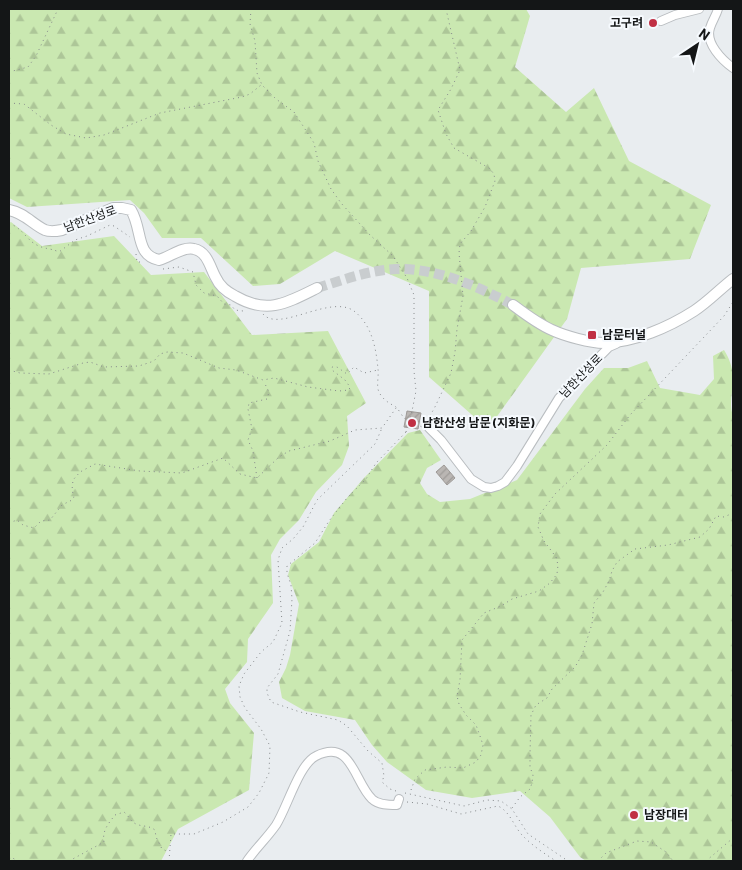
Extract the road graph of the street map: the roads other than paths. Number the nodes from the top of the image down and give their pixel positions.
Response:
1 (699, 9) edge
2 (718, 9) edge
3 (661, 22) dead end
4 (733, 68) edge
5 (9, 210) edge
6 (733, 279) edge
7 (318, 288) tunnel mouth
8 (513, 305) tunnel mouth
9 (623, 340) junction
10 (428, 424) road end
11 (400, 797) road end
12 (247, 861) edge

1 - 3 lane
2 - 4 lane
5 - 7 main road, 남한산성로
6 - 9 main road, 남한산성로
8 - 9 main road, 남한산성로
9 - 10 lane, 남한산성로
11 - 12 lane

